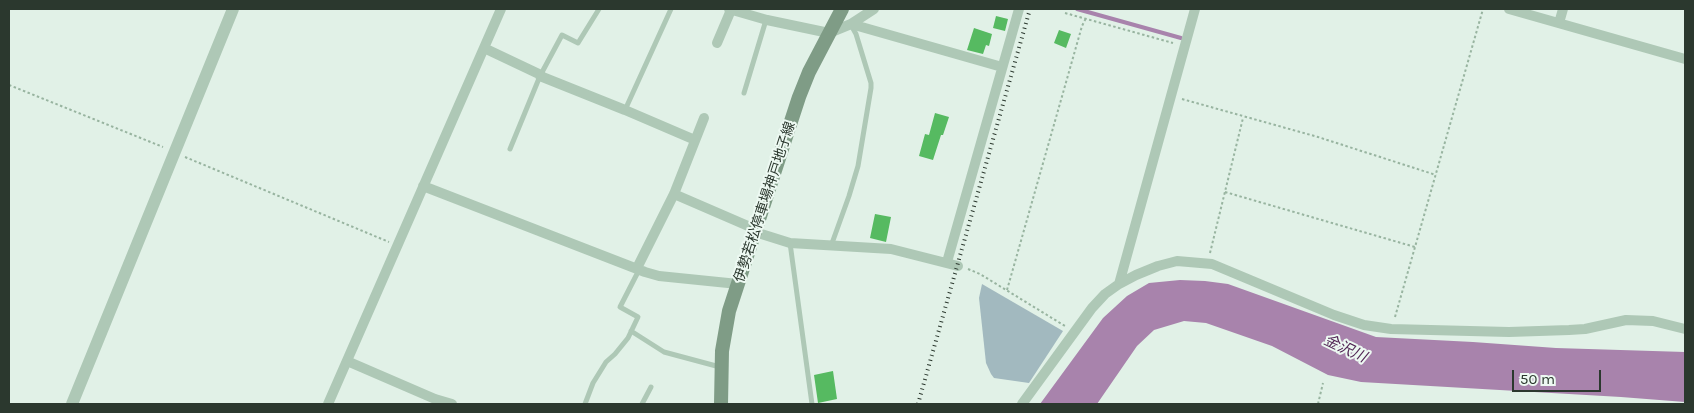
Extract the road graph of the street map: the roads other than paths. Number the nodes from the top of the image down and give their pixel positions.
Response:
1 (233, 9) edge
2 (501, 9) edge
3 (599, 9) edge
4 (671, 9) edge
5 (730, 9) edge
6 (842, 9) edge
7 (874, 9) edge
8 (1019, 9) edge
9 (1196, 9) edge
10 (1509, 9) edge
11 (1563, 9) edge
12 (767, 20) junction
13 (1559, 22) junction
14 (851, 24) junction
15 (829, 33) junction
16 (717, 43) dead end
17 (484, 48) junction
18 (1685, 59) edge
19 (1002, 67) junction
20 (541, 76) junction
21 (744, 93) dead end
22 (625, 110) junction
23 (704, 118) dead end
24 (695, 140) junction
25 (510, 149) dead end
26 (423, 186) junction
27 (674, 194) junction
28 (755, 231) junction
29 (790, 243) junction
30 (831, 246) junction
31 (947, 262) junction
32 (958, 266) road end
33 (638, 269) junction
34 (738, 284) junction
35 (1119, 284) junction
36 (1685, 329) edge
37 (631, 331) junction
38 (347, 361) junction
39 (721, 367) junction
40 (651, 387) dead end
41 (72, 404) edge
42 (328, 404) edge
43 (452, 404) edge
44 (585, 404) edge
45 (642, 404) edge
46 (721, 404) edge
47 (812, 404) edge
48 (1022, 404) edge

1 - 41 street
2 - 17 street
3 - 20 lane
4 - 22 lane
5 - 12 street
5 - 16 street
6 - 15 main road, 伊勢若松停車場神戸地子線
7 - 14 street
8 - 19 street
9 - 35 street
10 - 13 street
11 - 13 street
12 - 15 street
12 - 21 lane
13 - 18 street
14 - 15 street
14 - 19 street
14 - 30 lane
15 - 28 main road, 伊勢若松停車場神戸地子線
17 - 20 street
17 - 26 street
19 - 31 street
20 - 22 street
20 - 25 lane
22 - 24 street
23 - 24 street
24 - 27 street
26 - 33 street
26 - 38 street
27 - 28 street
27 - 33 street
28 - 29 street
28 - 34 main road, 伊勢若松停車場神戸地子線
29 - 30 street
29 - 47 lane
30 - 31 street
31 - 32 street
33 - 34 street
33 - 37 lane
34 - 39 main road, 伊勢若松停車場神戸地子線
35 - 36 street
35 - 48 street
37 - 39 lane
37 - 44 lane
38 - 42 street
38 - 43 street
39 - 46 main road, 伊勢若松停車場神戸地子線
40 - 45 lane

